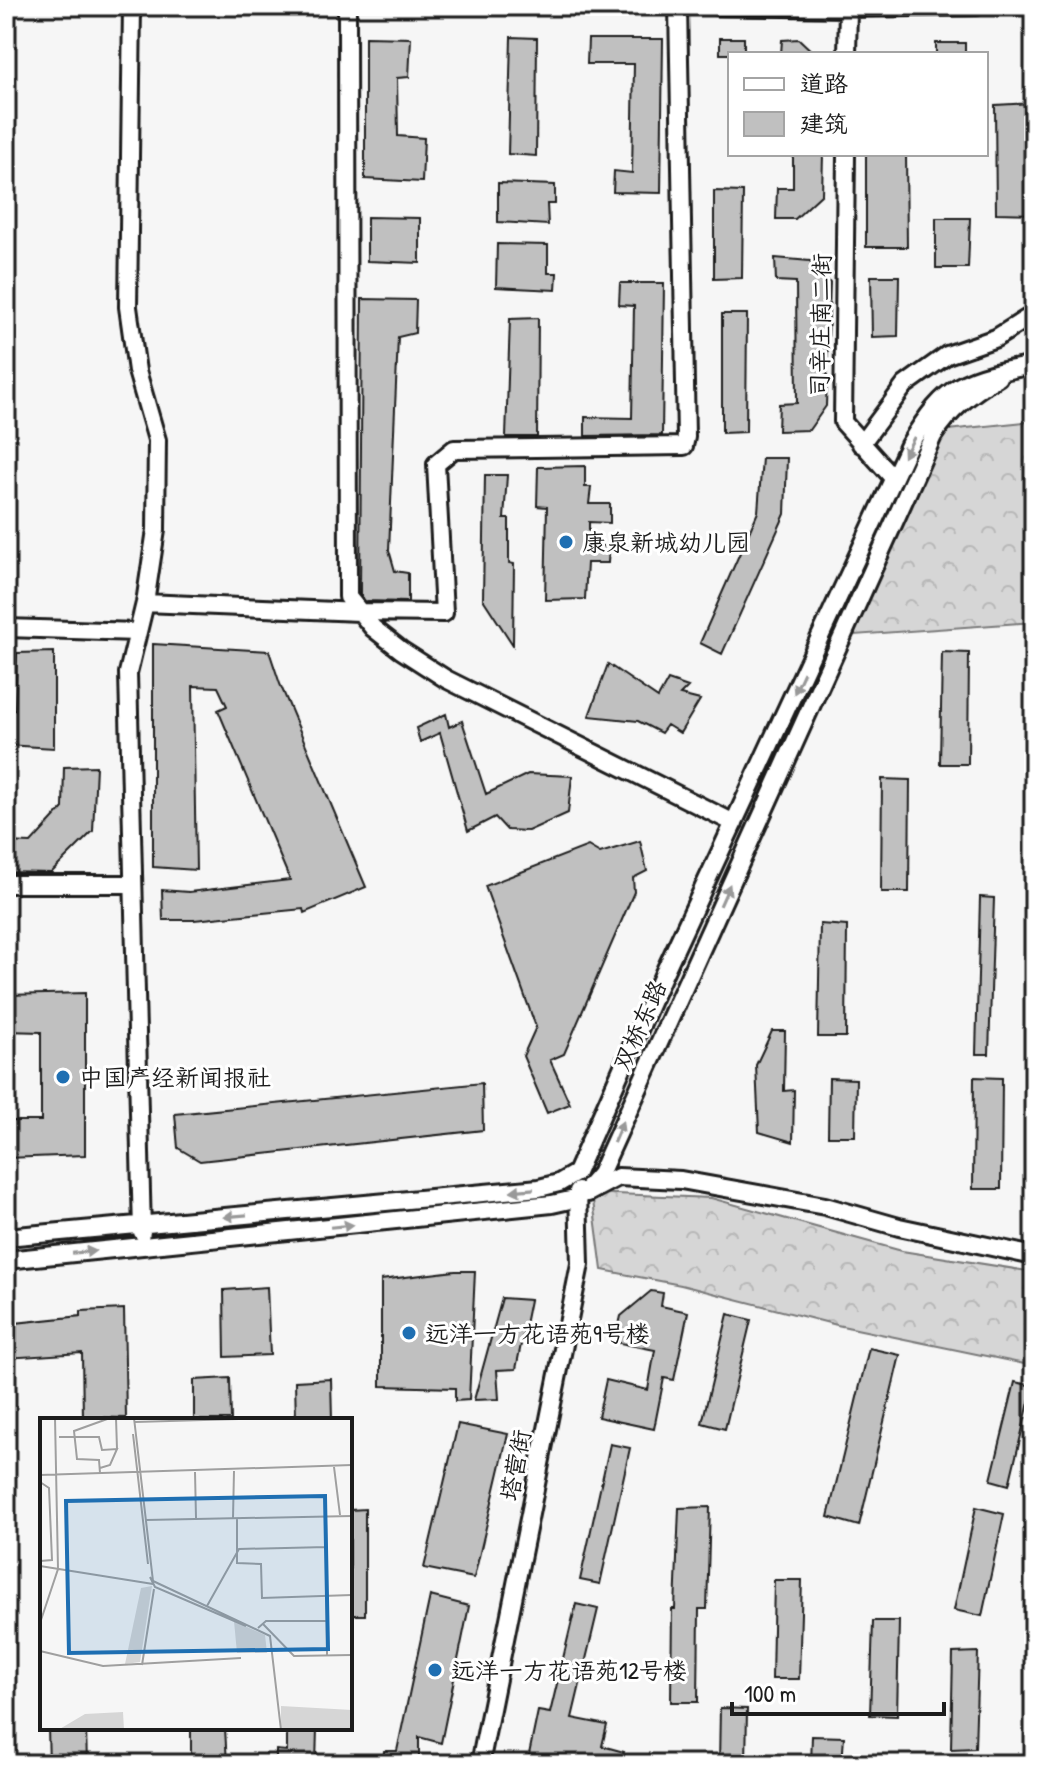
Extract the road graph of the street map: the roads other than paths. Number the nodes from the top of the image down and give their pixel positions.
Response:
1 (132, 6) edge
2 (347, 6) edge
3 (678, 6) edge
4 (718, 6) edge
5 (976, 6) edge
6 (848, 8) junction
7 (847, 52) edge
8 (846, 156) edge
9 (1034, 314) edge
10 (1034, 365) edge
11 (1009, 369) junction
12 (861, 444) junction
13 (893, 478) junction
14 (145, 603) junction
15 (360, 612) junction
16 (6, 628) edge
17 (138, 632) junction
18 (734, 823) junction
19 (6, 884) edge
20 (133, 884) junction
21 (576, 1173) junction
22 (579, 1198) junction
23 (141, 1225) junction
24 (6, 1237) edge
25 (142, 1246) junction
26 (1034, 1256) edge
27 (6, 1260) edge
28 (480, 1764) edge

1 - 14 street
2 - 15 street
3 - 15 street
4 - 6 street
5 - 6 street
6 - 7 street
8 - 12 street, 司辛庄南二街
9 - 12 street
10 - 11 street, 双桥东路
11 -> 13 street, 双桥东路
22 -> 11 street, 双桥东路
12 - 13 street, 司辛庄南二街
13 -> 18 street, 双桥东路
14 - 15 street
14 - 17 street
15 - 18 street
16 - 17 street
17 - 20 street
18 - 21 street, 双桥东路
19 - 20 street
20 - 23 street
21 - 22 street, 塔营街
21 -> 23 street
25 -> 22 street
22 - 26 street
22 - 28 street, 塔营街
23 - 24 street
23 - 25 street
27 -> 25 street

